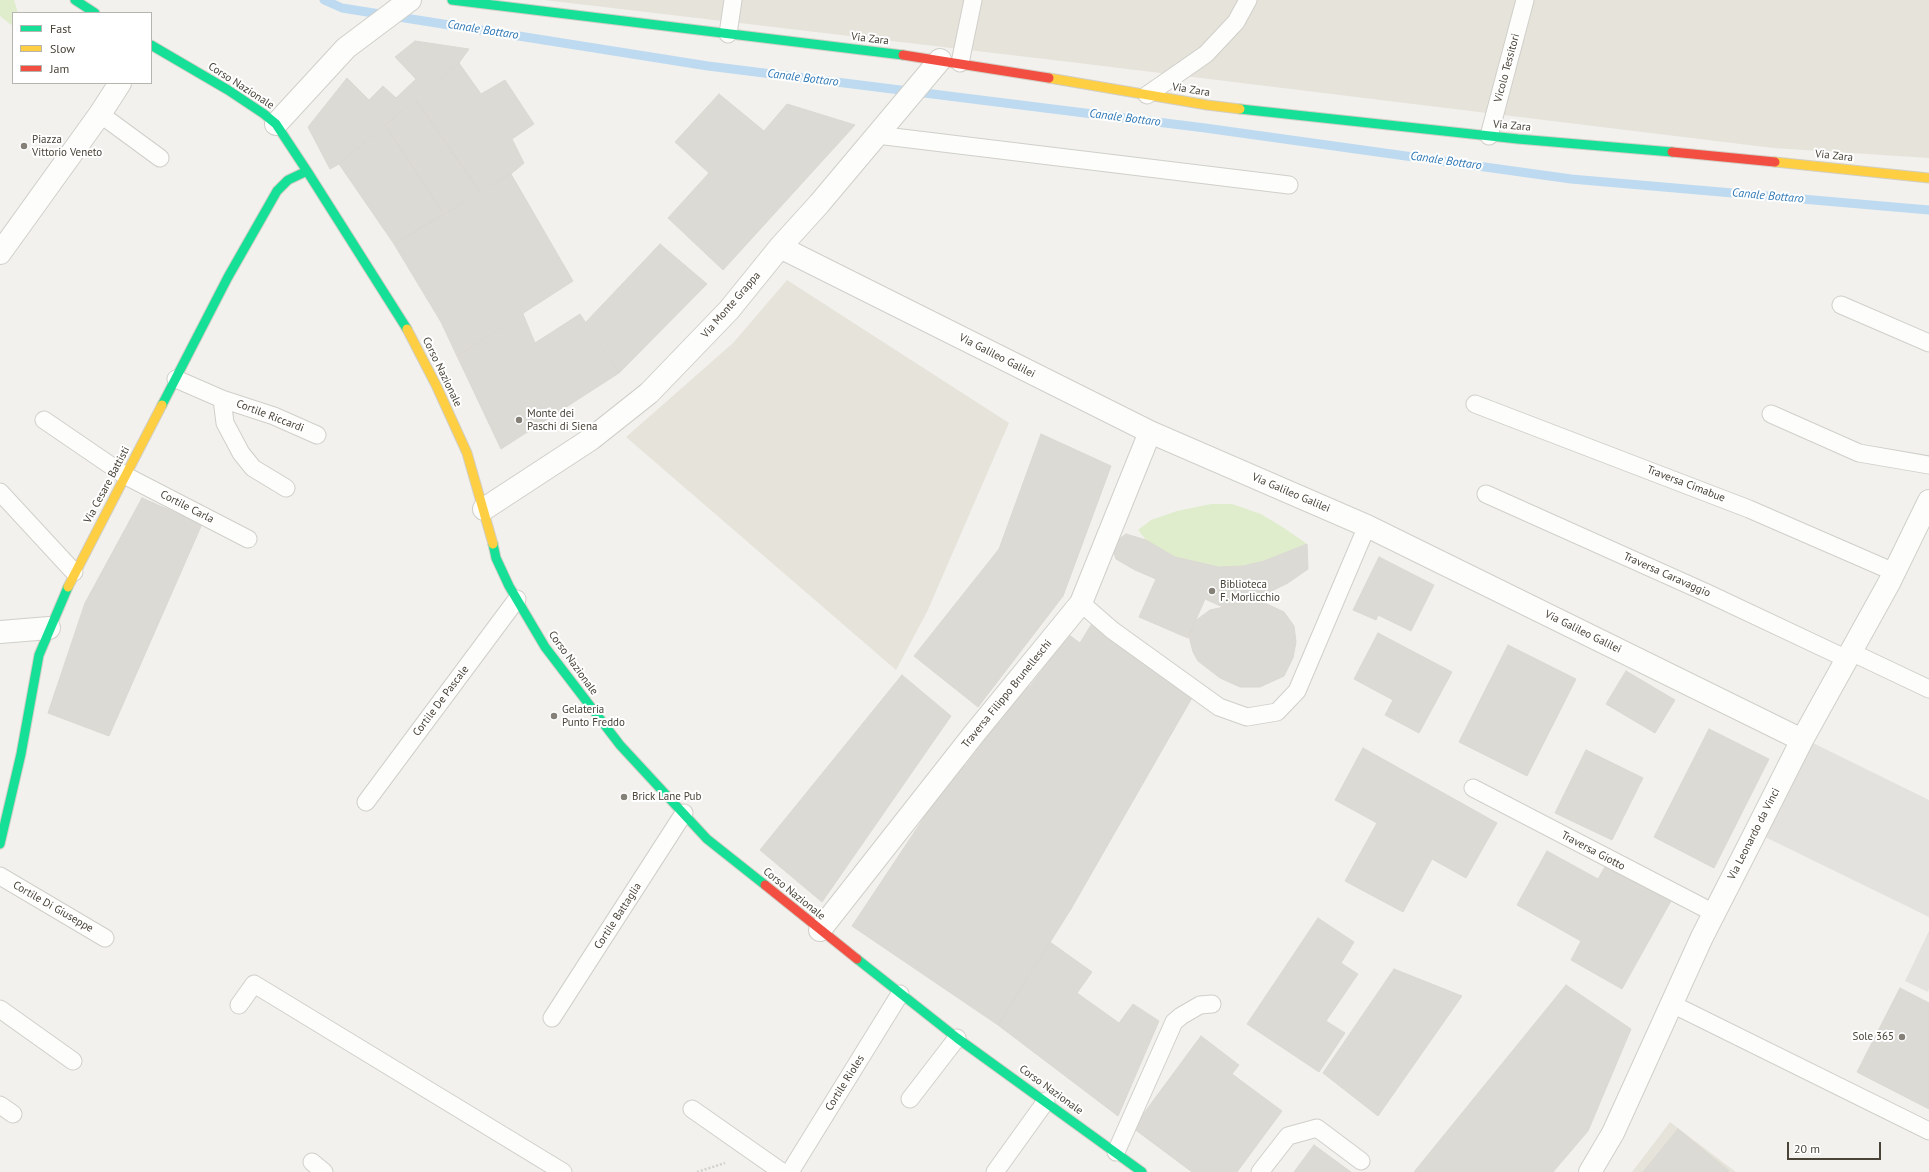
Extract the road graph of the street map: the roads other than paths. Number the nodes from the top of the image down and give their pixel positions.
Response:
1 (75, 0) edge
2 (410, 0) edge
3 (452, 0) edge
4 (733, 0) edge
5 (973, 0) edge
6 (1248, 0) edge
7 (1525, 0) edge
8 (93, 12) edge
9 (728, 34) junction
10 (152, 46) edge
11 (950, 61) junction
12 (119, 84) edge
13 (1147, 95) junction
14 (100, 114) junction
15 (276, 124) junction
16 (877, 135) junction
17 (1489, 136) junction
18 (160, 158) dead end
19 (307, 171) junction
20 (1929, 178) edge
21 (1289, 185) dead end
22 (780, 247) junction
23 (0, 253) edge
24 (1841, 305) dead end
25 (1929, 343) edge
26 (176, 379) junction
27 (222, 399) junction
28 (1475, 404) dead end
29 (1771, 414) dead end
30 (44, 420) dead end
31 (1150, 432) junction
32 (317, 435) dead end
33 (1929, 464) edge
34 (126, 476) junction
35 (286, 488) dead end
36 (0, 492) edge
37 (1486, 494) dead end
38 (1929, 501) edge
39 (484, 509) junction
40 (1367, 526) junction
41 (248, 539) dead end
42 (74, 572) junction
43 (1894, 572) junction
44 (517, 599) junction
45 (1081, 603) junction
46 (49, 628) junction
47 (0, 632) edge
48 (1849, 655) junction
49 (1929, 689) edge
50 (1802, 740) junction
51 (1473, 788) dead end
52 (366, 802) dead end
53 (684, 814) junction
54 (0, 844) edge
55 (0, 876) edge
56 (1714, 914) junction
57 (820, 930) junction
58 (105, 938) dead end
59 (900, 994) junction
60 (1212, 1004) dead end
61 (1672, 1004) junction
62 (239, 1005) dead end
63 (0, 1009) edge
64 (552, 1018) dead end
65 (957, 1038) junction
66 (73, 1061) dead end
67 (910, 1099) dead end
68 (1046, 1101) junction
69 (692, 1109) dead end
70 (1929, 1131) edge
71 (1116, 1152) junction
72 (1361, 1161) dead end
73 (1132, 1169) edge
74 (562, 1172) edge
75 (782, 1172) edge
76 (790, 1172) edge
77 (995, 1172) edge
78 (1260, 1172) edge
79 (1590, 1172) edge

1 - 8 main road
2 - 15 street
3 - 9 main road, Via Zara
4 - 9 lane
5 - 11 lane
6 - 13 lane
7 - 17 lane, Vicolo Tessitori
9 - 11 main road, Via Zara
10 - 15 main road, Corso Nazionale
11 - 13 main road, Via Zara
11 - 16 street, Via Monte Grappa
12 - 14 street
13 - 17 main road, Via Zara
14 - 18 lane
14 - 23 street
15 - 19 main road, Corso Nazionale
16 - 21 lane
16 - 22 street, Via Monte Grappa
17 - 20 main road, Via Zara
19 - 26 main road, Via Cesare Battisti
19 - 39 main road, Corso Nazionale
22 - 31 street, Via Galileo Galilei
22 - 39 street, Via Monte Grappa
24 - 25 lane
26 - 27 lane, Cortile Riccardi
26 - 34 main road, Via Cesare Battisti
27 - 32 lane, Cortile Riccardi
27 - 35 lane, Cortile Riccardi
28 - 43 lane, Traversa Cimabue
29 - 33 lane
30 - 34 lane, Cortile Carla
31 - 40 street, Via Galileo Galilei
31 - 45 street, Traversa Filippo Brunelleschi
34 - 41 lane, Cortile Carla
34 - 42 main road, Via Cesare Battisti
36 - 42 lane
37 - 48 lane, Traversa Caravaggio
38 - 43 street, Via Leonardo da Vinci
39 - 44 main road, Corso Nazionale
40 - 45 lane
40 - 50 street, Via Galileo Galilei
42 - 46 main road, Via Cesare Battisti
43 - 48 street, Via Leonardo da Vinci
44 - 52 lane, Cortile De Pascale
44 - 53 main road, Corso Nazionale
45 - 57 street, Traversa Filippo Brunelleschi
46 - 47 street
46 - 54 main road, Via Cesare Battisti
48 - 49 lane, Traversa Caravaggio
48 - 50 street, Via Leonardo da Vinci
50 - 56 street, Via Leonardo da Vinci
51 - 56 lane, Traversa Giotto
53 - 57 main road, Corso Nazionale
53 - 64 lane, Cortile Battaglia
55 - 58 lane, Cortile Di Giuseppe
56 - 61 street, Via Leonardo da Vinci
57 - 59 main road, Corso Nazionale
59 - 65 main road, Corso Nazionale
59 - 76 lane, Cortile Rioles
60 - 71 lane
61 - 70 lane
61 - 79 street, Via Leonardo da Vinci
62 - 74 lane
63 - 66 lane
65 - 67 lane
65 - 68 main road, Corso Nazionale
68 - 71 main road, Corso Nazionale
68 - 77 lane
69 - 75 lane
71 - 73 main road, Corso Nazionale
72 - 78 lane

